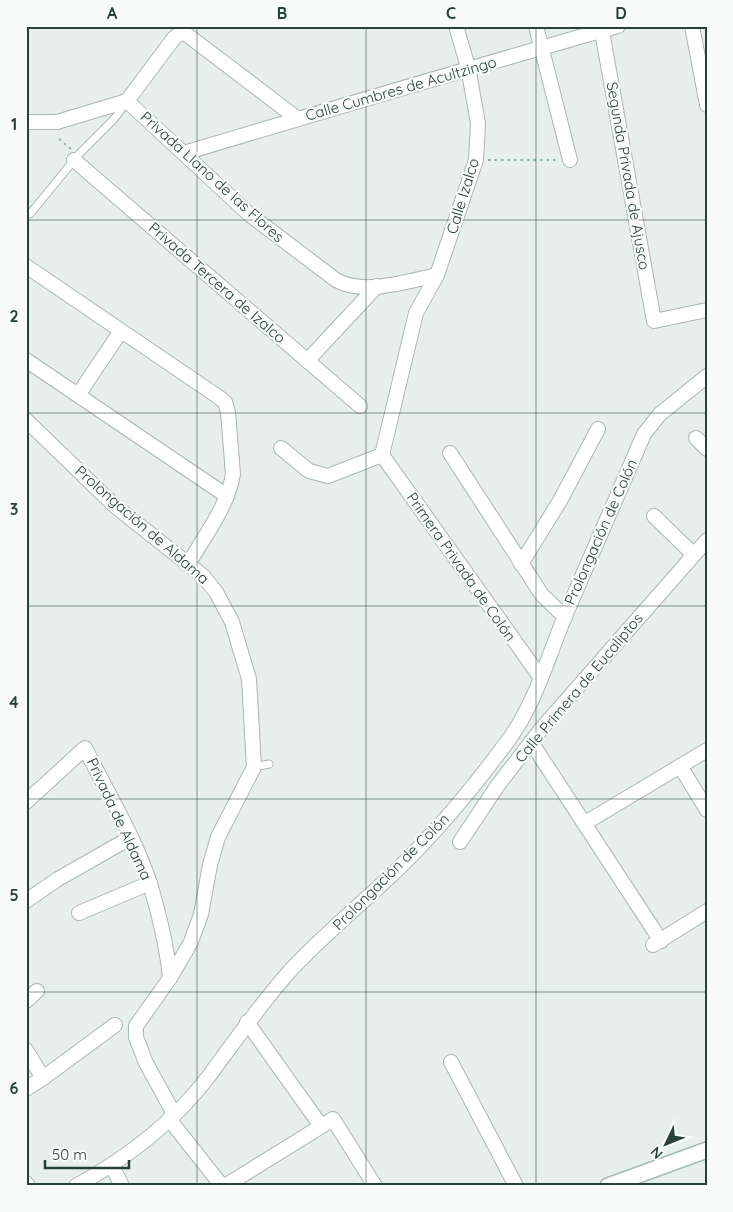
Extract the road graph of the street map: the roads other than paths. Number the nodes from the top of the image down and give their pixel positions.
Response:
1 (456, 26) edge
2 (536, 26) edge
3 (618, 26) edge
4 (692, 26) edge
5 (602, 28) edge
6 (543, 49) junction
7 (468, 67) junction
8 (128, 101) junction
9 (707, 105) edge
10 (298, 119) junction
11 (26, 122) edge
12 (184, 153) junction
13 (74, 160) junction
14 (570, 160) road end
15 (30, 214) dead end
16 (26, 266) edge
17 (437, 275) junction
18 (377, 286) junction
19 (707, 310) edge
20 (121, 330) junction
21 (26, 360) edge
22 (307, 361) junction
23 (707, 376) edge
24 (78, 395) junction
25 (360, 406) dead end
26 (26, 420) edge
27 (598, 430) dead end
28 (696, 438) dead end
29 (280, 448) dead end
30 (707, 449) edge
31 (450, 453) dead end
32 (382, 455) junction
33 (227, 496) junction
34 (654, 516) dead end
35 (707, 540) edge
36 (693, 554) junction
37 (189, 563) junction
38 (521, 564) junction
39 (565, 617) junction
40 (541, 678) junction
41 (531, 742) junction
42 (707, 750) edge
43 (269, 764) dead end
44 (680, 766) junction
45 (254, 768) junction
46 (26, 802) edge
47 (707, 810) edge
48 (585, 823) junction
49 (130, 838) junction
50 (460, 842) dead end
51 (150, 883) junction
52 (26, 901) edge
53 (707, 911) edge
54 (78, 913) dead end
55 (170, 978) junction
56 (37, 991) dead end
57 (26, 1001) edge
58 (247, 1022) junction
59 (115, 1025) dead end
60 (26, 1050) edge
61 (451, 1062) dead end
62 (42, 1078) junction
63 (26, 1089) edge
64 (172, 1116) junction
65 (327, 1122) junction
66 (707, 1150) edge
67 (112, 1166) junction
68 (615, 1184) edge
69 (76, 1186) edge
70 (122, 1186) edge
71 (224, 1186) edge
72 (374, 1186) edge
73 (516, 1186) edge

1 - 7 street, Calle Izalco
2 - 6 street
3 - 5 street, Calle Cumbres de Acultzingo
4 - 9 street
5 - 6 street, Calle Cumbres de Acultzingo
5 - 19 street, Segunda Privada de Ajusco
6 - 7 street, Calle Cumbres de Acultzingo
6 - 14 street
7 - 10 street, Calle Cumbres de Acultzingo
7 - 17 street, Calle Izalco
8 - 10 street, Privada Llano de las Flores
8 - 11 street
8 - 12 street, Privada Llano de las Flores
8 - 13 lane, Privada Llano de las Flores
10 - 12 street, Calle Cumbres de Acultzingo
12 - 18 street, Privada Llano de las Flores
13 - 15 lane, Privada Llano de las Flores
13 - 22 street, Privada Tercera de Izalco
16 - 20 street
17 - 18 street
17 - 32 street, Calle Izalco
18 - 22 street
20 - 24 street
20 - 33 street
21 - 24 street
22 - 25 street, Privada Tercera de Izalco
23 - 39 street, Prolongación de Colón
24 - 33 street
26 - 37 street, Prolongación de Aldama
27 - 38 street
28 - 30 street
29 - 32 street
31 - 38 street
32 - 40 street, Primera Privada de Colón
33 - 37 street
34 - 36 street
35 - 36 street, Calle Primera de Eucaliptos
36 - 41 street, Calle Primera de Eucaliptos
37 - 45 street, Prolongación de Aldama
38 - 39 street
39 - 40 street, Prolongación de Colón
40 - 58 street, Prolongación de Colón
41 - 48 street
41 - 50 street, Calle Primera de Eucaliptos
42 - 44 street
43 - 45 lane
44 - 47 street
44 - 48 street
45 - 55 street
46 - 49 street, Privada de Aldama
48 - 53 street
49 - 51 street, Privada de Aldama
49 - 52 street
51 - 54 street
51 - 55 street, Privada de Aldama
55 - 64 street
56 - 57 street
58 - 64 street, Prolongación de Colón
58 - 65 street
59 - 62 street
60 - 62 street
61 - 73 street
62 - 63 street
64 - 67 street, Prolongación de Colón
64 - 71 street
65 - 71 street
65 - 72 street
66 - 68 street
67 - 69 street, Prolongación de Colón
67 - 70 street

